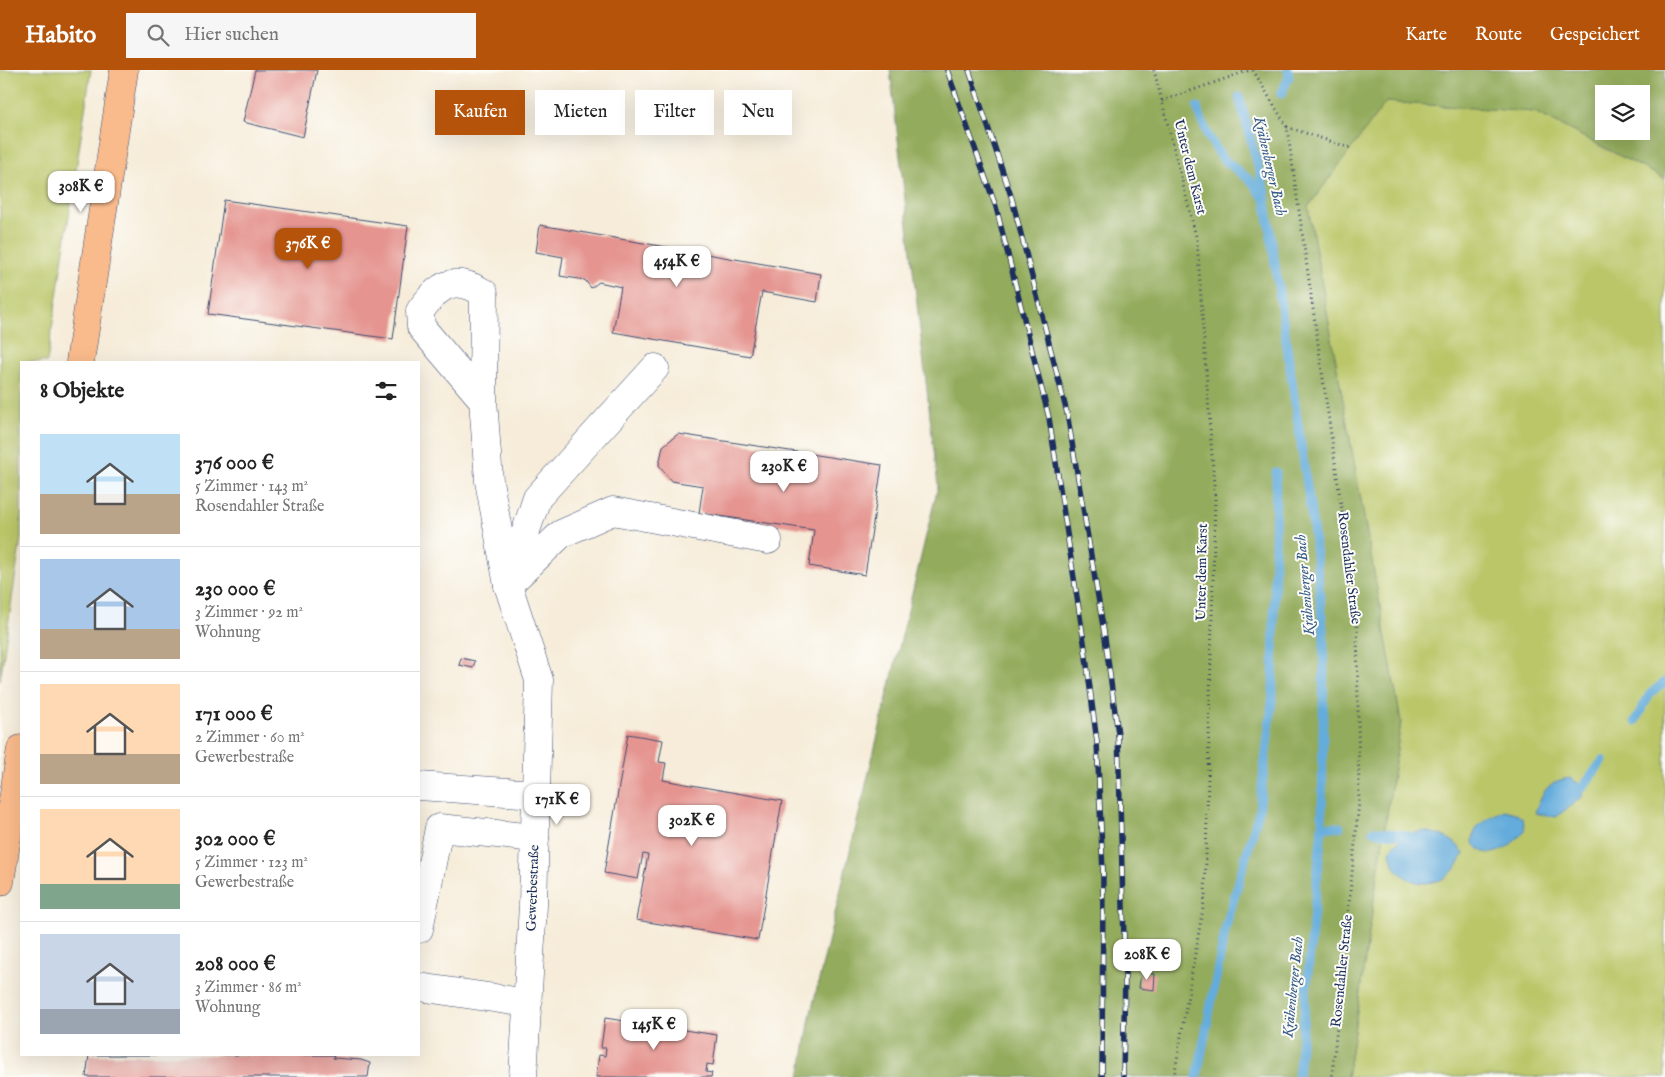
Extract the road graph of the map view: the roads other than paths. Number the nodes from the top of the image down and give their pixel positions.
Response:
1 (124, 70) edge
2 (80, 361) edge
3 (655, 368) dead end
4 (483, 400) dead end
5 (768, 540) dead end
6 (508, 584) junction
7 (20, 755) edge
8 (420, 786) edge
9 (536, 794) junction
10 (535, 838) junction
11 (0, 882) edge
12 (420, 924) edge
13 (420, 987) edge
14 (528, 1003) junction
15 (523, 1077) edge

1 - 2 main road
3 - 6 street
4 - 6 street, Gewerbestraße
5 - 6 street
6 - 9 street, Gewerbestraße
7 - 11 main road
8 - 9 street
9 - 10 street, Gewerbestraße
10 - 12 street
10 - 14 street, Gewerbestraße
13 - 14 street
14 - 15 street, Gewerbestraße

